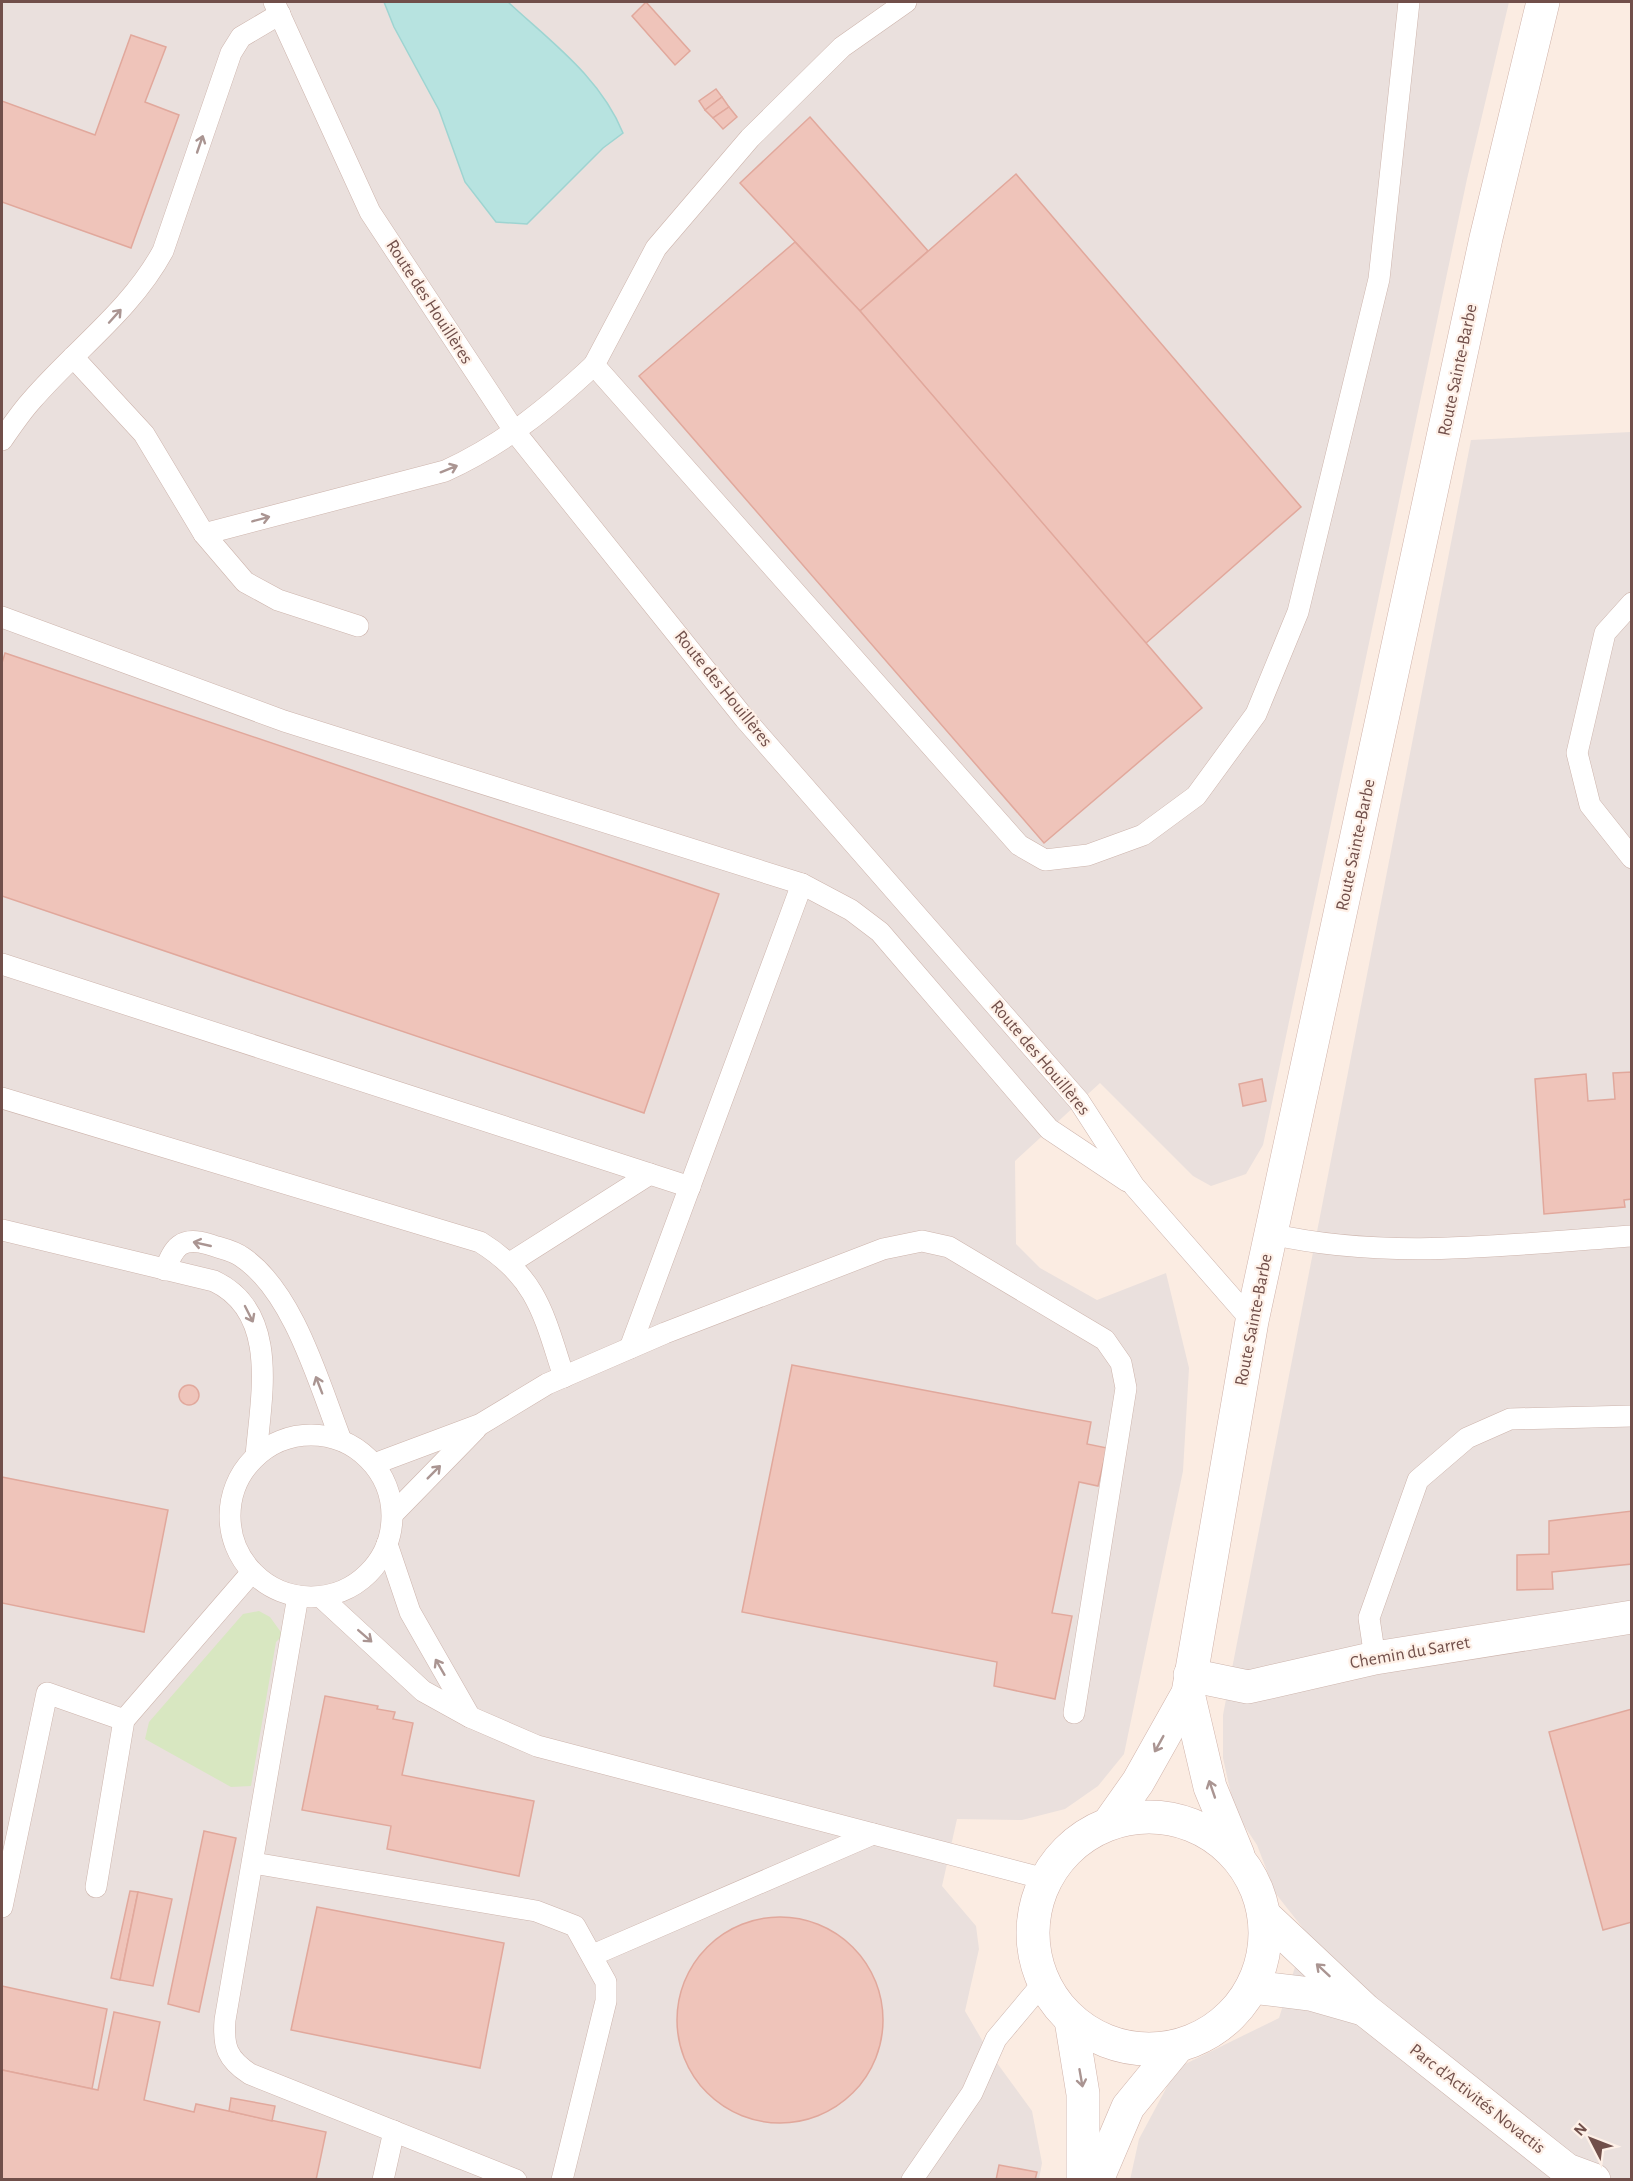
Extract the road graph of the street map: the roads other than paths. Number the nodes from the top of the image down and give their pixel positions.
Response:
1 (906, 2) edge
2 (1409, 2) edge
3 (1543, 2) edge
4 (277, 8) edge
5 (73, 357) junction
6 (594, 365) junction
7 (515, 432) junction
8 (2, 441) edge
9 (204, 534) junction
10 (1632, 603) edge
11 (2, 617) edge
12 (358, 626) dead end
13 (1632, 858) edge
14 (802, 884) junction
15 (2, 964) edge
16 (2, 1098) edge
17 (650, 1174) junction
18 (1134, 1186) junction
19 (690, 1187) junction
20 (2, 1230) edge
21 (1271, 1233) junction
22 (1632, 1236) edge
23 (510, 1263) junction
24 (165, 1270) junction
25 (1252, 1321) junction
26 (630, 1348) junction
27 (564, 1377) junction
28 (1632, 1416) edge
29 (481, 1424) junction
30 (341, 1440) junction
31 (256, 1456) junction
32 (374, 1464) junction
33 (393, 1514) junction
34 (387, 1544) junction
35 (252, 1572) junction
36 (298, 1596) junction
37 (321, 1597) junction
38 (1632, 1617) edge
39 (1375, 1658) junction
40 (1189, 1684) junction
41 (1074, 1713) dead end
42 (470, 1717) junction
43 (124, 1720) junction
44 (1109, 1823) junction
45 (873, 1834) junction
46 (1242, 1862) junction
47 (254, 1863) junction
48 (1045, 1880) junction
49 (96, 1887) dead end
50 (2, 1906) edge
51 (1265, 1916) junction
52 (593, 1955) junction
53 (1043, 1983) junction
54 (1252, 1988) junction
55 (1365, 2010) junction
56 (1071, 2020) junction
57 (1179, 2046) junction
58 (394, 2131) junction
59 (383, 2180) edge
60 (516, 2180) edge
61 (562, 2180) edge
62 (912, 2180) edge
63 (1083, 2180) edge
64 (1097, 2180) edge
65 (1594, 2180) edge

1 - 6 lane
2 - 6 lane
3 - 21 main road, Route Sainte-Barbe
5 -> 4 lane
4 - 7 lane, Route des Houillères
5 - 8 lane
5 - 9 lane
6 - 7 lane
9 -> 7 lane
7 - 18 lane, Route des Houillères
9 - 12 lane
10 - 13 lane
11 - 14 lane
14 - 18 lane
14 - 19 lane
15 - 17 lane
16 - 23 lane
17 - 19 lane
17 - 23 lane
18 - 25 lane, Route des Houillères
19 - 26 lane
20 - 24 lane
21 - 22 lane
21 - 25 main road, Route Sainte-Barbe
23 - 27 lane
30 -> 24 lane
24 -> 31 lane
25 - 40 main road, Route Sainte-Barbe
26 - 27 lane
26 - 41 lane
27 - 29 lane
28 - 39 lane
29 - 32 lane
33 -> 29 lane
30 - 31 lane
30 - 32 lane
31 - 35 lane
32 - 33 lane
33 - 34 lane
34 - 37 lane
42 -> 34 lane
35 - 36 lane
35 - 43 lane
36 - 37 lane
36 - 47 lane
37 -> 42 lane
38 - 39 main road, Chemin du Sarret
39 - 40 main road, Chemin du Sarret
40 -> 44 main road, Route Sainte-Barbe
46 -> 40 main road, Route Sainte-Barbe
42 - 45 lane
43 - 49 lane
43 - 50 lane
44 - 46 main road
44 - 48 main road
45 - 48 lane
45 - 52 lane
46 - 51 main road, Route Sainte-Barbe
47 - 52 lane
47 - 58 lane
48 - 53 main road
51 - 54 main road
55 -> 51 main road, Parc d'Activités Novactis
52 - 61 lane
53 - 56 main road
53 - 62 lane
54 - 55 main road, Parc d'Activités Novactis
54 - 57 main road
55 - 65 main road, Parc d'Activités Novactis
56 - 57 main road
56 -> 63 main road
57 - 64 main road
58 - 59 lane
58 - 60 lane

